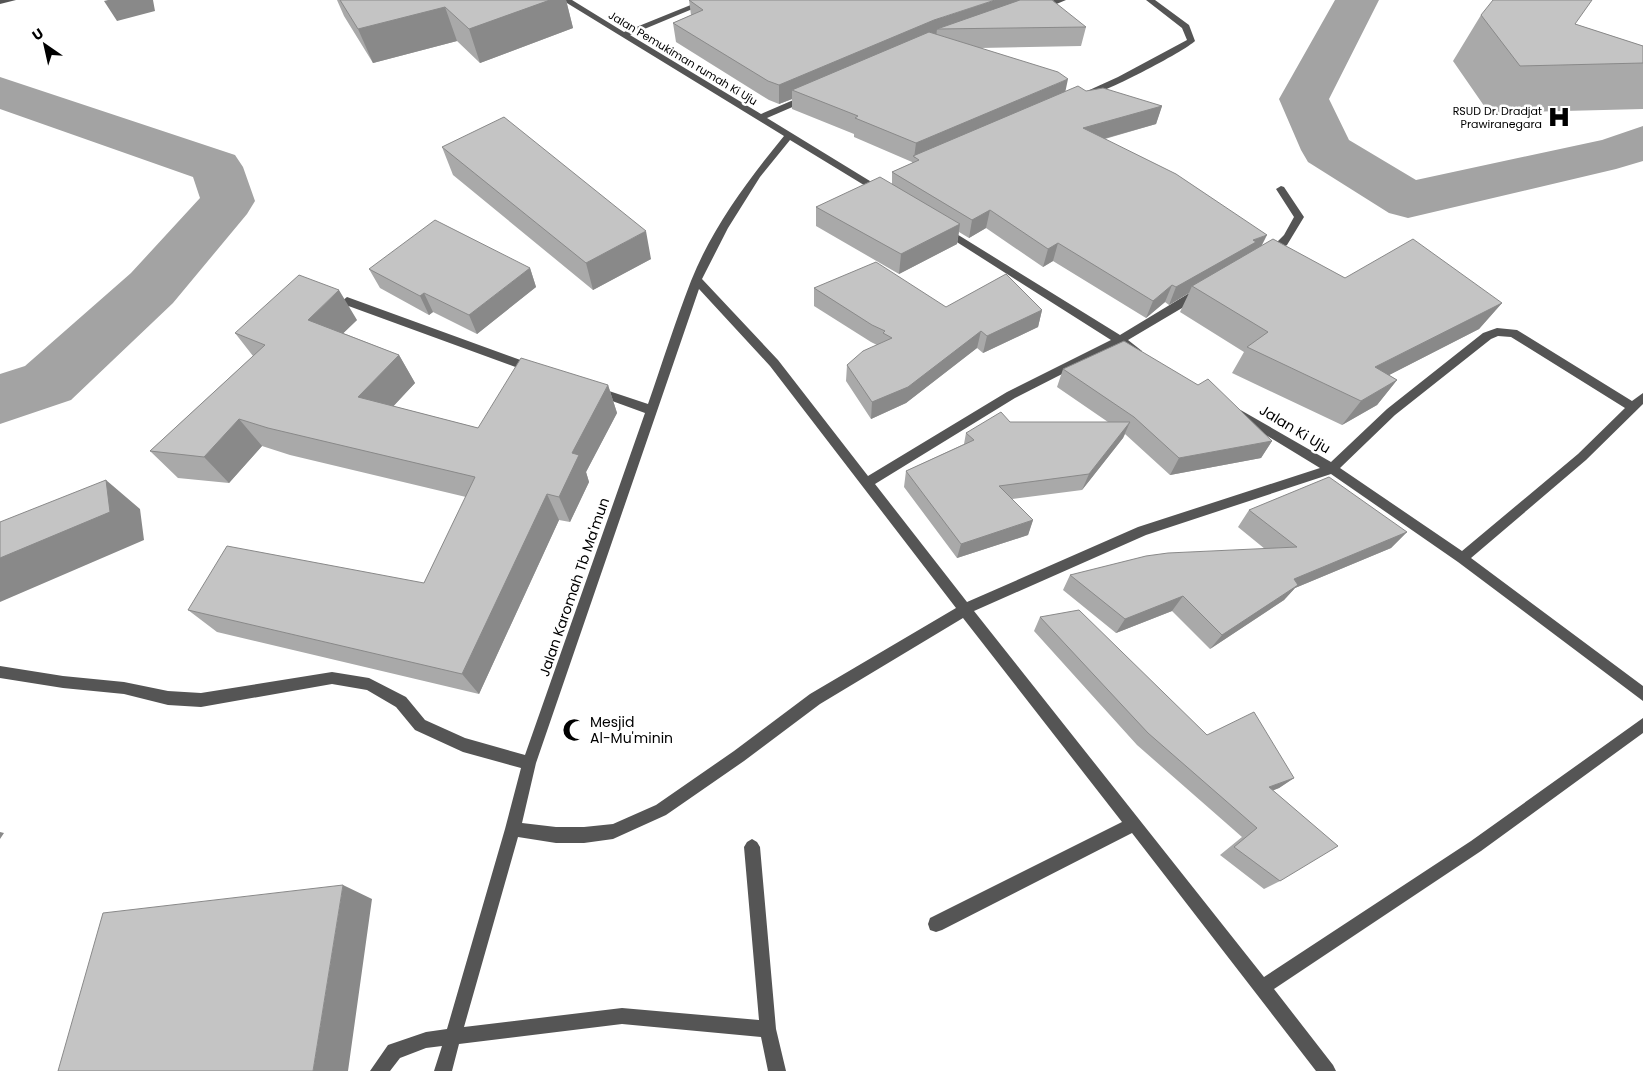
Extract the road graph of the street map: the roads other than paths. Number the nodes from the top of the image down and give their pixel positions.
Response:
1 (12, 0) edge
2 (566, 0) edge
3 (710, 0) edge
4 (1062, 0) edge
5 (1150, 0) edge
6 (0, 2) edge
7 (1026, 12) edge
8 (624, 35) junction
9 (818, 93) edge
10 (1079, 98) edge
11 (760, 118) junction
12 (788, 136) junction
13 (884, 181) edge
14 (871, 186) junction
15 (1281, 189) dead end
16 (888, 196) edge
17 (930, 221) edge
18 (1258, 259) edge
19 (697, 280) junction
20 (1208, 287) edge
21 (347, 301) dead end
22 (1120, 340) junction
23 (1144, 355) edge
24 (540, 372) edge
25 (587, 387) edge
26 (1643, 397) edge
27 (1227, 406) edge
28 (1632, 407) junction
29 (651, 410) junction
30 (1332, 469) junction
31 (868, 482) junction
32 (1462, 558) junction
33 (966, 609) junction
34 (0, 672) edge
35 (1643, 694) edge
36 (1643, 725) edge
37 (529, 763) junction
38 (1134, 824) junction
39 (512, 829) junction
40 (752, 847) dead end
41 (936, 924) dead end
42 (1261, 988) junction
43 (768, 1029) junction
44 (454, 1036) junction
45 (380, 1071) edge
46 (443, 1071) edge
47 (777, 1071) edge
48 (1327, 1071) edge

1 - 6 street
2 - 8 street, Jalan Pemukiman rumah Ki Uju
3 - 8 street
4 - 7 street
5 - 10 street
8 - 11 street, Jalan Pemukiman rumah Ki Uju
9 - 11 street
11 - 12 street, Jalan Pemukiman rumah Ki Uju
12 - 14 street
12 - 19 street, Jalan Karomah Tb Ma'mun
13 - 14 street
14 - 16 street
15 - 18 street
17 - 22 street
19 - 29 street, Jalan Karomah Tb Ma'mun
19 - 31 street
20 - 22 street
21 - 24 street
22 - 23 street
22 - 31 street
25 - 29 street
26 - 28 street
27 - 30 street, Jalan Ki Uju
28 - 30 street
28 - 32 street
29 - 37 street, Jalan Karomah Tb Ma'mun
30 - 32 street, Jalan Ki Uju
30 - 33 street
31 - 33 street
32 - 35 street, Jalan Ki Uju
33 - 38 street
33 - 39 street
34 - 37 street
36 - 42 street
37 - 39 street, Jalan Karomah Tb Ma'mun
38 - 41 street
38 - 42 street
39 - 44 street, Jalan Karomah Tb Ma'mun
40 - 43 street
42 - 48 street
43 - 44 street
43 - 47 street
44 - 45 street
44 - 46 street, Jalan Karomah Tb Ma'mun

